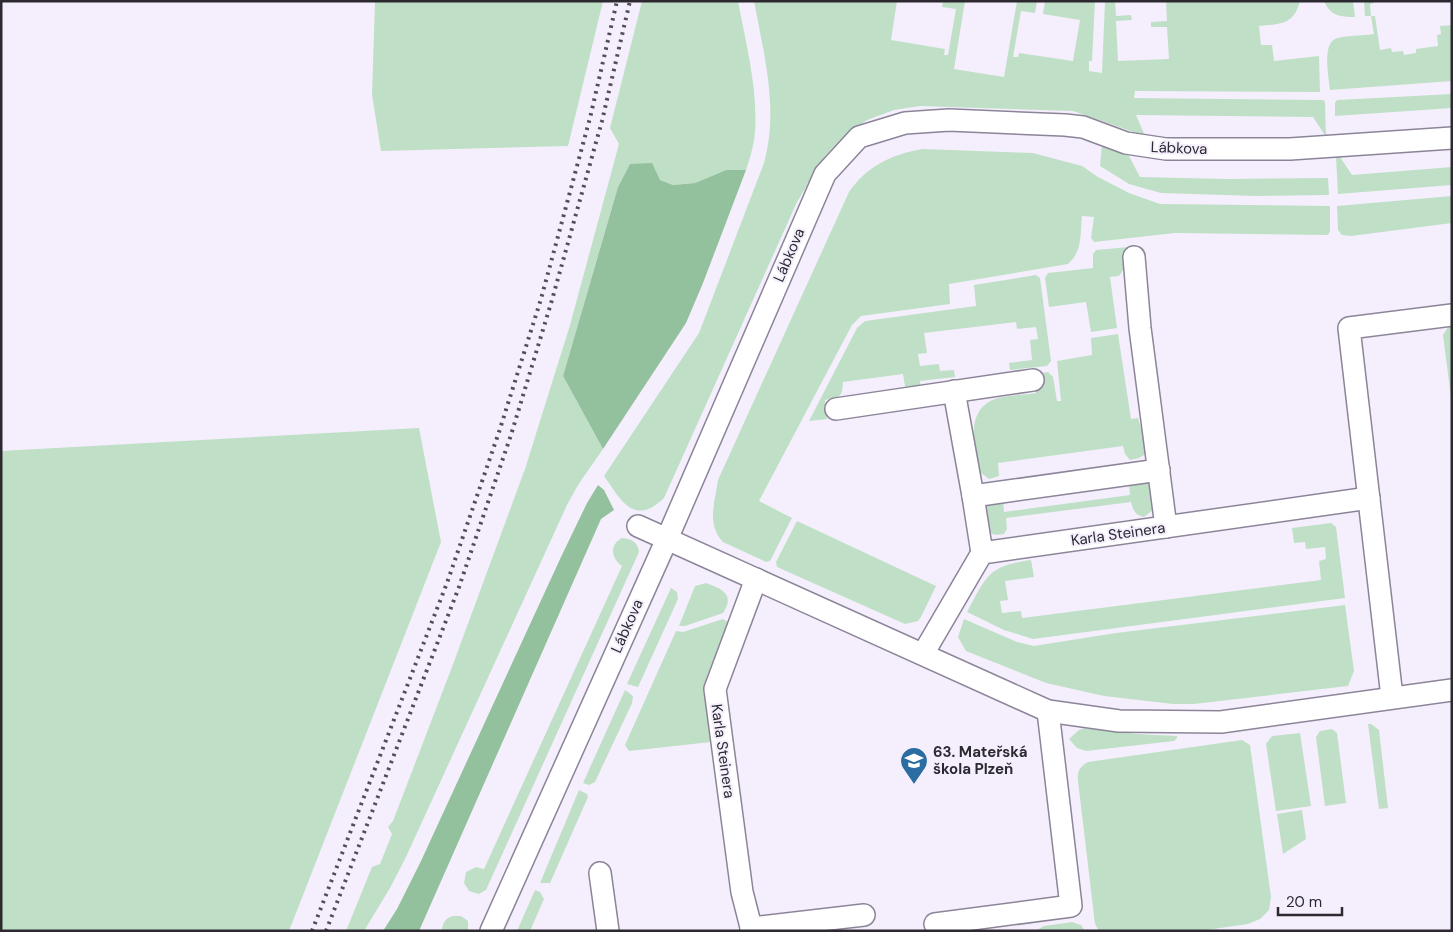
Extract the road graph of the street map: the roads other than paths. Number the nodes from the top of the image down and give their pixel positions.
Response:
1 (1452, 138) edge
2 (1134, 257) dead end
3 (1452, 315) edge
4 (1033, 380) dead end
5 (954, 391) junction
6 (836, 409) dead end
7 (1159, 470) junction
8 (974, 496) junction
9 (1369, 498) junction
10 (638, 526) dead end
11 (1166, 527) junction
12 (666, 539) junction
13 (982, 553) junction
14 (756, 580) junction
15 (923, 654) junction
16 (1452, 690) edge
17 (1392, 697) junction
18 (1048, 711) junction
19 (600, 873) dead end
20 (864, 915) dead end
21 (935, 924) dead end
22 (752, 929) edge
23 (491, 931) edge
24 (608, 931) edge

1 - 12 street, Lábkova
2 - 7 street
3 - 9 street
4 - 5 street
5 - 6 street
5 - 8 street
7 - 8 street
7 - 11 street
8 - 13 street
9 - 11 street, Karla Steinera
9 - 17 street
10 - 12 street
11 - 13 street, Karla Steinera
12 - 14 street
12 - 23 street, Lábkova
13 - 15 street
14 - 15 street
14 - 22 street, Karla Steinera
15 - 18 street
16 - 17 street
17 - 18 street
18 - 21 street
19 - 24 street
20 - 22 street, Karla Steinera

